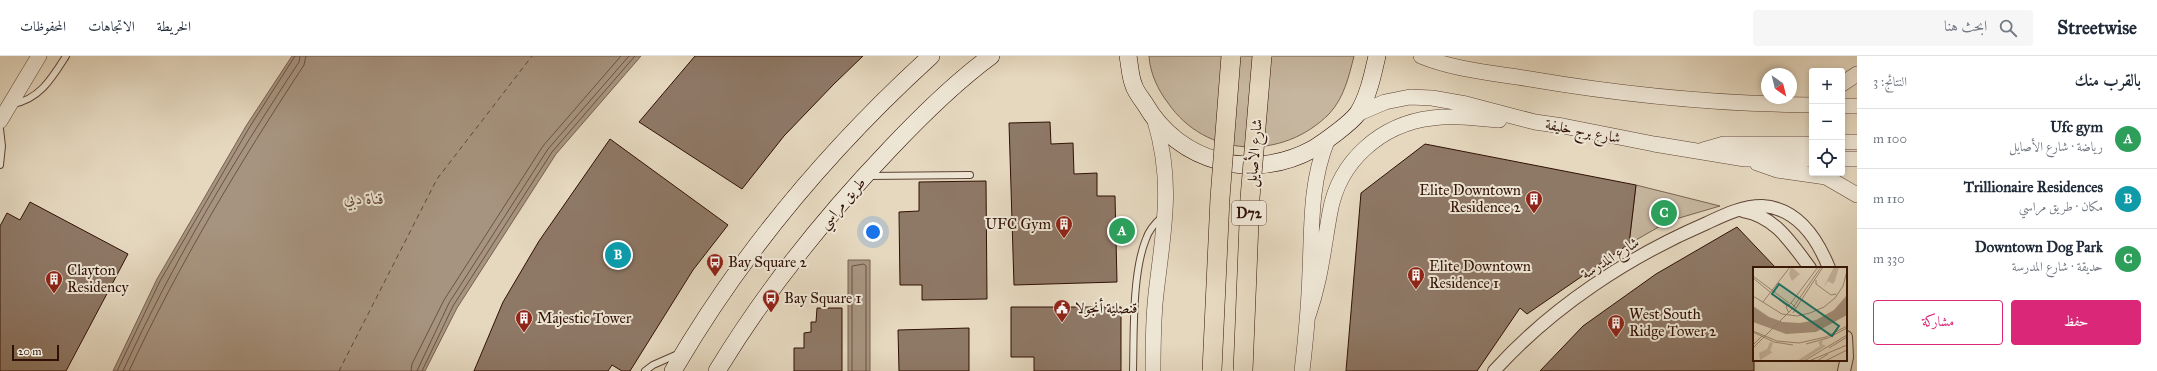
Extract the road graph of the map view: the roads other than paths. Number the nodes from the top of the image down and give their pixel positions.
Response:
1 (39, 56) edge
2 (66, 56) edge
3 (932, 56) edge
4 (991, 56) edge
5 (1128, 56) edge
6 (1231, 56) edge
7 (1262, 56) edge
8 (1377, 56) edge
9 (1421, 56) edge
10 (1857, 74) edge
11 (1845, 82) edge
12 (1809, 96) edge
13 (1756, 104) junction
14 (9, 105) junction
15 (1809, 106) edge
16 (1845, 106) edge
17 (1857, 106) edge
18 (1357, 114) junction
19 (0, 121) edge
20 (1155, 121) junction
21 (1535, 122) junction
22 (0, 129) edge
23 (1327, 141) junction
24 (1845, 142) edge
25 (1857, 142) edge
26 (1809, 144) edge
27 (1700, 151) junction
28 (1745, 159) junction
29 (1809, 159) edge
30 (1845, 159) edge
31 (1857, 159) edge
32 (0, 165) edge
33 (970, 175) dead end
34 (864, 176) junction
35 (1857, 195) edge
36 (1736, 210) junction
37 (1166, 213) junction
38 (1809, 267) edge
39 (1829, 267) edge
40 (1308, 316) junction
41 (684, 352) junction
42 (1846, 361) edge
43 (645, 371) edge
44 (673, 371) edge
45 (717, 371) edge
46 (1132, 371) edge
47 (1153, 371) edge
48 (1212, 371) edge
49 (1243, 371) edge
50 (1302, 371) edge
51 (1494, 371) edge
52 (1844, 371) edge

1 - 14 street
2 - 14 lane
3 - 41 main road
4 - 34 main road, طريق مراسي
5 - 20 main road
6 - 48 main road, شارع الأصايل / D72, bridge
7 - 49 main road, شارع الأصايل / D72, bridge
8 - 18 main road
9 - 13 street
10 - 11 street
12 - 13 street
13 - 15 street
14 - 19 street
16 - 17 street
18 - 21 street, شارع برج خليفة
18 - 23 main road
20 - 23 main road
20 - 37 street
21 - 27 street, شارع برج خليفة
21 - 40 street
22 - 32 lane
23 - 40 street
24 - 25 street
26 - 27 street
27 - 28 street, شارع برج خليفة
28 - 29 street, شارع برج خليفة
28 - 35 street
30 - 31 street
33 - 34 lane
34 - 45 main road, طريق مراسي
36 - 38 street
36 - 39 street, شارع المدرسة
36 - 51 street, شارع المدرسة
37 - 46 lane
37 - 47 street
40 - 50 street
41 - 43 lane
41 - 44 main road
42 - 52 street

